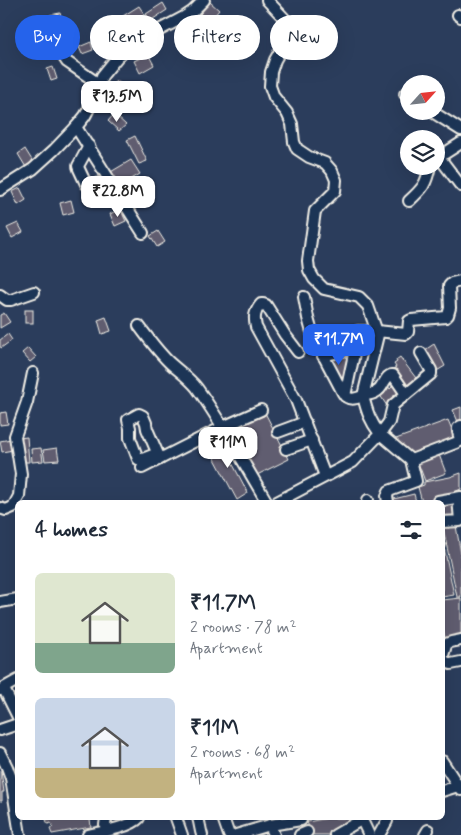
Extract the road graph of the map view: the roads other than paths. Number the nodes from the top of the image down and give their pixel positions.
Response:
1 (204, 0) edge
2 (267, 0) edge
3 (66, 60) edge
4 (100, 84) junction
5 (445, 120) edge
6 (76, 127) junction
7 (461, 130) edge
8 (461, 143) edge
9 (89, 146) junction
10 (445, 153) edge
11 (445, 167) edge
12 (428, 175) edge
13 (86, 184) dead end
14 (461, 186) edge
15 (0, 190) edge
16 (409, 201) dead end
17 (143, 233) dead end
18 (461, 281) edge
19 (34, 292) dead end
20 (0, 295) edge
21 (304, 297) dead end
22 (139, 326) dead end
23 (377, 330) junction
24 (358, 331) junction
25 (315, 340) junction
26 (355, 348) junction
27 (298, 352) dead end
28 (421, 353) dead end
29 (323, 356) junction
30 (32, 373) dead end
31 (406, 394) junction
32 (345, 396) junction
33 (363, 396) junction
34 (261, 410) dead end
35 (305, 422) junction
36 (461, 426) edge
37 (223, 427) junction
38 (278, 432) dead end
39 (380, 434) junction
40 (312, 440) junction
41 (286, 450) dead end
42 (411, 460) junction
43 (142, 468) dead end
44 (326, 476) junction
45 (459, 498) edge
46 (17, 500) edge
47 (266, 500) edge
48 (281, 500) edge
49 (387, 500) edge
50 (445, 500) edge
51 (15, 503) edge
52 (0, 508) edge
53 (445, 522) edge
54 (461, 524) edge
55 (15, 600) edge
56 (0, 602) edge
57 (461, 640) edge
58 (445, 647) edge
59 (445, 661) edge
60 (461, 662) edge
61 (15, 682) edge
62 (2, 689) edge
63 (15, 712) edge
64 (15, 725) edge
65 (0, 730) edge
66 (0, 753) edge
67 (445, 765) edge
68 (460, 788) edge
69 (445, 790) edge
70 (15, 803) edge
71 (18, 820) edge
72 (106, 820) edge
73 (135, 820) edge
74 (136, 820) edge
75 (177, 820) edge
76 (224, 820) edge
77 (301, 820) dead end
78 (359, 820) edge
79 (361, 820) edge
80 (270, 825) junction
81 (383, 828) edge
82 (102, 833) edge
83 (20, 835) edge
84 (88, 835) edge
85 (130, 835) edge
86 (182, 835) edge
87 (229, 835) edge
88 (236, 835) edge
89 (274, 835) edge
90 (335, 835) edge
91 (368, 835) edge
92 (393, 835) edge

1 - 4 street
2 - 23 street
3 - 4 street
4 - 6 street
5 - 7 street
6 - 9 street
6 - 15 street
8 - 10 street
9 - 13 street
9 - 17 street
11 - 14 street
12 - 16 street
18 - 23 street
19 - 20 street
21 - 25 street
22 - 37 street
23 - 24 street
23 - 33 street
24 - 25 street
24 - 26 street
25 - 29 street
26 - 29 street
26 - 32 street
27 - 35 street
28 - 31 street
29 - 32 street
30 - 46 street
31 - 33 street
31 - 39 street
32 - 33 street
33 - 39 street
34 - 37 street
35 - 38 street
35 - 40 street
36 - 42 street
37 - 43 street
37 - 47 street
39 - 42 street
39 - 44 street
40 - 41 street
40 - 44 street
42 - 49 street
44 - 48 street
45 - 50 street
45 - 54 street
51 - 52 street
53 - 54 street
55 - 56 street
57 - 58 street
59 - 60 street
61 - 62 street
62 - 63 street
64 - 65 street
66 - 70 street
67 - 68 street
68 - 69 street
71 - 83 street
72 - 82 street
73 - 82 street
74 - 85 street
75 - 86 street
76 - 87 street
77 - 80 street
78 - 90 street
79 - 91 street
80 - 88 street
80 - 89 street
81 - 92 street
82 - 84 street

